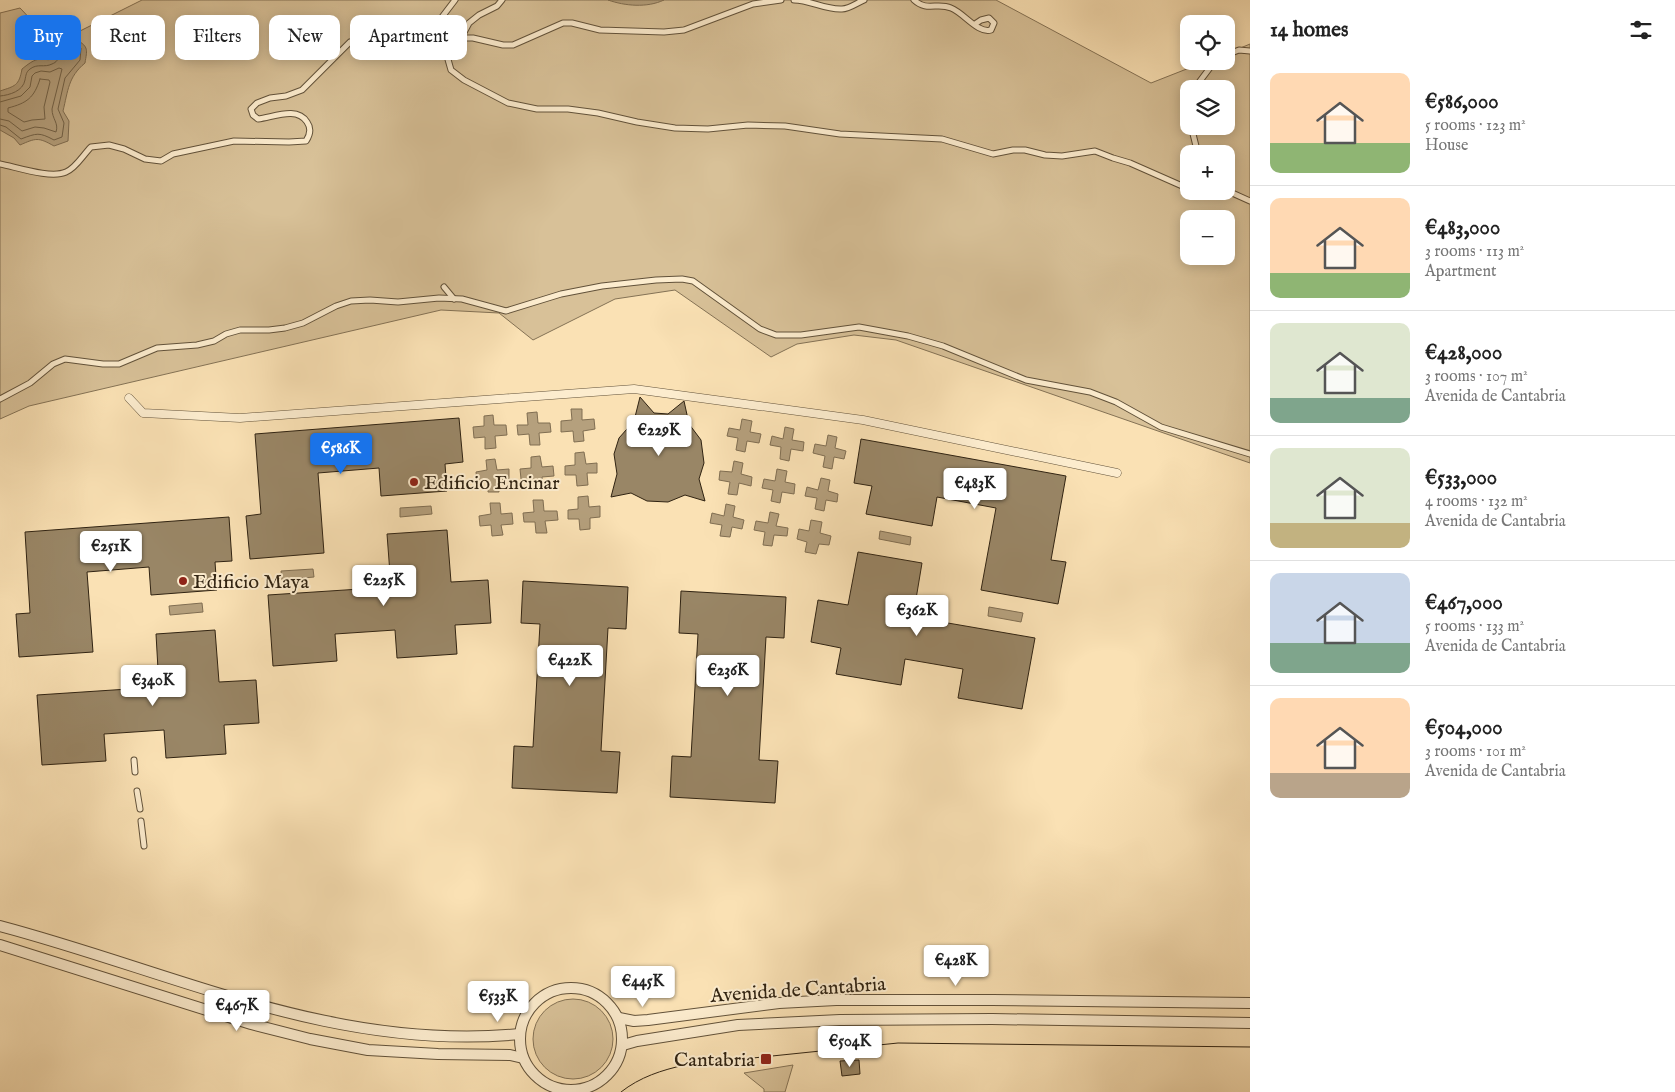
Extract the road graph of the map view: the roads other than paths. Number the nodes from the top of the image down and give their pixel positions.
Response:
1 (455, 0) edge
2 (502, 0) edge
3 (781, 0) edge
4 (794, 0) edge
5 (864, 0) edge
6 (914, 0) edge
7 (975, 24) dead end
8 (467, 27) edge
9 (467, 38) edge
10 (1250, 51) edge
11 (1235, 52) edge
12 (448, 60) edge
13 (0, 164) edge
14 (1180, 185) edge
15 (1235, 194) edge
16 (1248, 198) edge
17 (444, 287) dead end
18 (454, 298) junction
19 (129, 398) dead end
20 (0, 399) edge
21 (1250, 454) edge
22 (1117, 473) dead end
23 (134, 760) dead end
24 (135, 772) dead end
25 (137, 791) dead end
26 (140, 808) dead end
27 (141, 821) dead end
28 (144, 846) dead end
29 (0, 926) edge
30 (0, 945) edge
31 (1250, 1003) edge
32 (619, 1018) junction
33 (1250, 1023) edge
34 (520, 1034) junction
35 (623, 1046) junction
36 (523, 1058) junction
37 (572, 1091) edge

1 - 13 lane
2 - 8 lane
3 - 9 lane
4 - 5 lane
6 - 7 lane
10 - 11 lane
12 - 14 lane
15 - 16 lane
17 - 18 lane
18 - 20 lane
18 - 21 lane
19 - 22 street
23 - 24 lane
25 - 26 lane
27 - 28 lane
29 - 34 street
30 - 36 street
31 - 32 street, Avenida de Cantabria
32 - 34 street
32 - 35 street
33 - 35 street, Avenida de Cantabria
34 - 36 street
35 - 37 street
36 - 37 street

